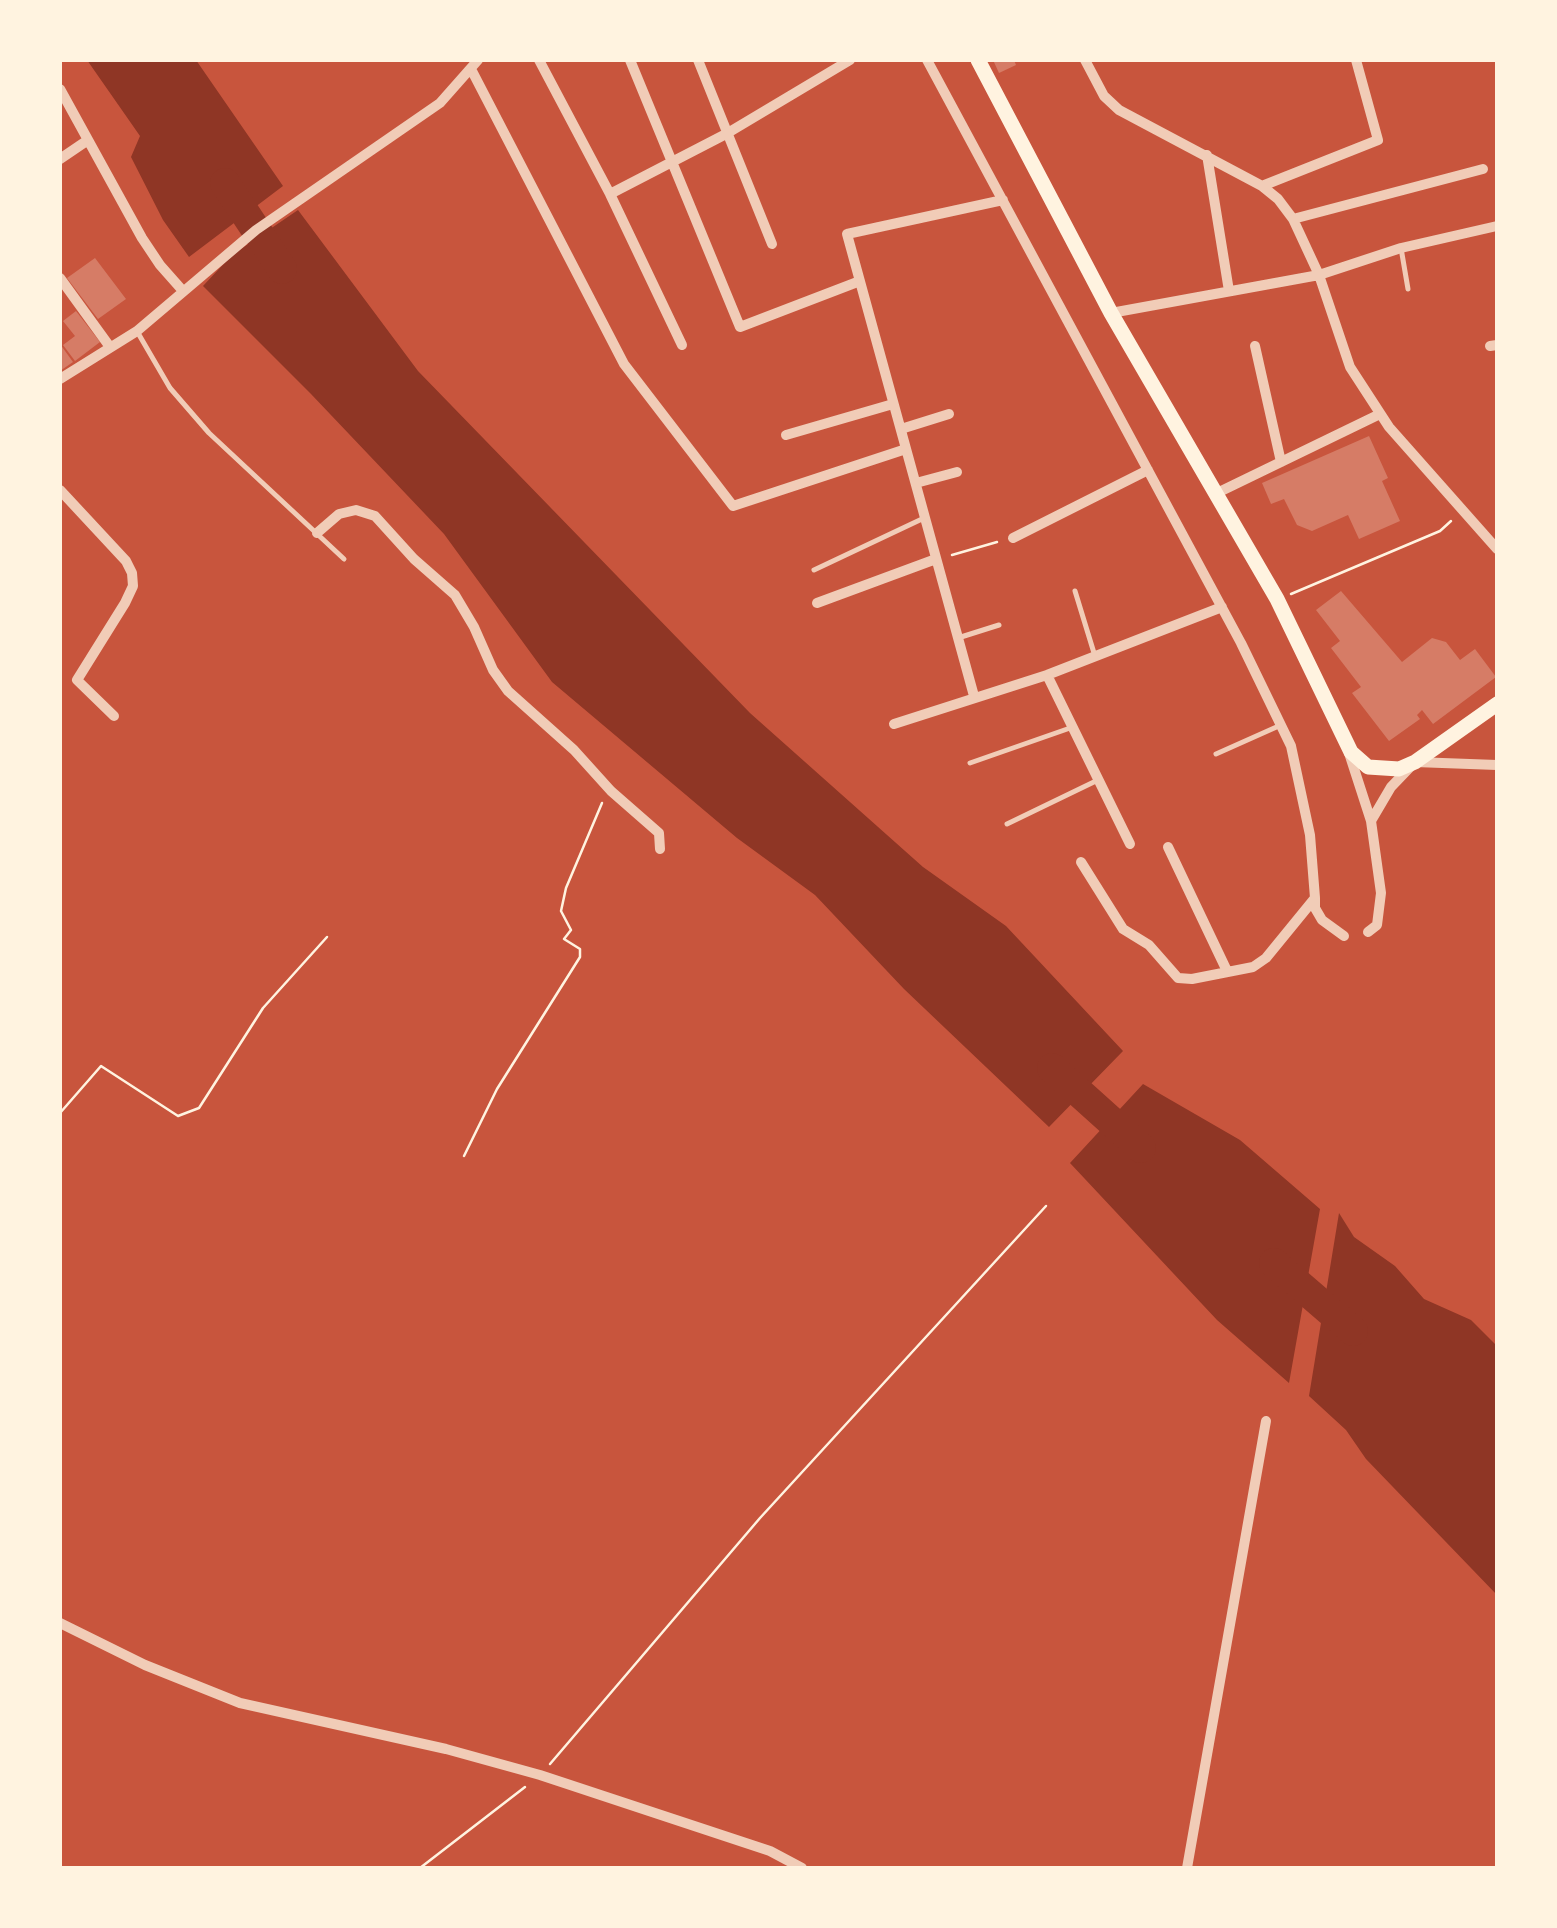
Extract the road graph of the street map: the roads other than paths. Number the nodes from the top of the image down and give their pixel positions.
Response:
1 (538, 60) edge
2 (630, 60) edge
3 (698, 60) edge
4 (850, 60) edge
5 (927, 60) edge
6 (978, 60) edge
7 (1085, 60) edge
8 (1356, 60) edge
9 (475, 64) edge
10 (60, 89) edge
11 (726, 134) junction
12 (88, 140) junction
13 (1207, 155) junction
14 (60, 158) edge
15 (672, 162) junction
16 (1483, 168) dead end
17 (1262, 186) junction
18 (610, 194) junction
19 (1002, 200) junction
20 (1292, 219) junction
21 (1497, 226) edge
22 (772, 244) dead end
23 (1401, 248) junction
24 (1320, 275) junction
25 (60, 278) edge
26 (860, 281) junction
27 (1408, 288) dead end
28 (183, 291) junction
29 (1229, 291) junction
30 (1111, 312) junction
31 (137, 331) junction
32 (682, 345) dead end
33 (1254, 346) dead end
34 (110, 347) junction
35 (60, 378) edge
36 (894, 404) junction
37 (949, 414) dead end
38 (1380, 414) junction
39 (900, 429) junction
40 (786, 435) dead end
41 (906, 449) junction
42 (1282, 462) junction
43 (1148, 470) junction
44 (957, 472) dead end
45 (916, 483) junction
46 (60, 490) edge
47 (1217, 493) junction
48 (925, 518) junction
49 (317, 533) junction
50 (1014, 538) road end
51 (1497, 550) edge
52 (344, 558) dead end
53 (936, 559) junction
54 (814, 570) dead end
55 (1076, 591) dead end
56 (817, 603) dead end
57 (1222, 607) junction
58 (998, 626) dead end
59 (958, 638) junction
60 (1095, 656) junction
61 (1048, 675) junction
62 (974, 696) junction
63 (1497, 704) edge
64 (114, 716) dead end
65 (894, 724) dead end
66 (1281, 725) junction
67 (1073, 728) junction
68 (1345, 743) junction
69 (1216, 754) dead end
70 (1415, 762) junction
71 (970, 763) dead end
72 (1497, 764) edge
73 (1098, 780) junction
74 (1370, 821) junction
75 (1007, 824) dead end
76 (1130, 844) dead end
77 (1168, 847) dead end
78 (660, 848) dead end
79 (1081, 862) dead end
80 (1315, 898) junction
81 (1368, 932) dead end
82 (1344, 936) dead end
83 (1228, 971) junction
84 (1266, 1421) dead end
85 (60, 1623) edge
86 (802, 1868) edge
87 (1186, 1868) edge

1 - 18 street
2 - 15 street
3 - 11 street
4 - 11 street
5 - 19 street
6 - 30 main road
7 - 13 street
8 - 17 street
9 - 28 street
9 - 41 street
10 - 12 street
11 - 15 street
11 - 22 street
12 - 14 street
12 - 28 street
13 - 17 street
13 - 29 street
15 - 18 street
15 - 26 street
16 - 20 street
17 - 20 street
18 - 32 street
19 - 26 street
19 - 43 street
20 - 24 street
21 - 23 street
23 - 24 street
23 - 27 lane
24 - 29 street
24 - 38 street
25 - 34 street
26 - 36 street
28 - 31 street
29 - 30 street
30 - 47 main road
31 - 34 street
31 - 49 lane
33 - 42 street
34 - 35 street
36 - 39 street
36 - 40 street
37 - 39 street
38 - 42 street
38 - 51 street
39 - 41 street
41 - 45 street
42 - 47 street
43 - 50 street
43 - 57 street
44 - 45 street
45 - 48 street
46 - 64 street
47 - 68 main road
48 - 53 street
48 - 54 lane
49 - 52 lane
49 - 78 street
53 - 56 street
53 - 59 street
55 - 60 lane
57 - 60 street
57 - 66 street
58 - 59 lane
59 - 62 street
60 - 61 street
61 - 62 street
61 - 67 street
62 - 65 street
63 - 70 main road
66 - 69 lane
66 - 80 street
67 - 71 lane
67 - 73 street
68 - 70 main road
68 - 74 street
70 - 72 street
70 - 74 street
73 - 75 lane
73 - 76 street
74 - 81 street
77 - 83 street
79 - 83 street
80 - 82 street
80 - 83 street
84 - 87 street
85 - 86 street

